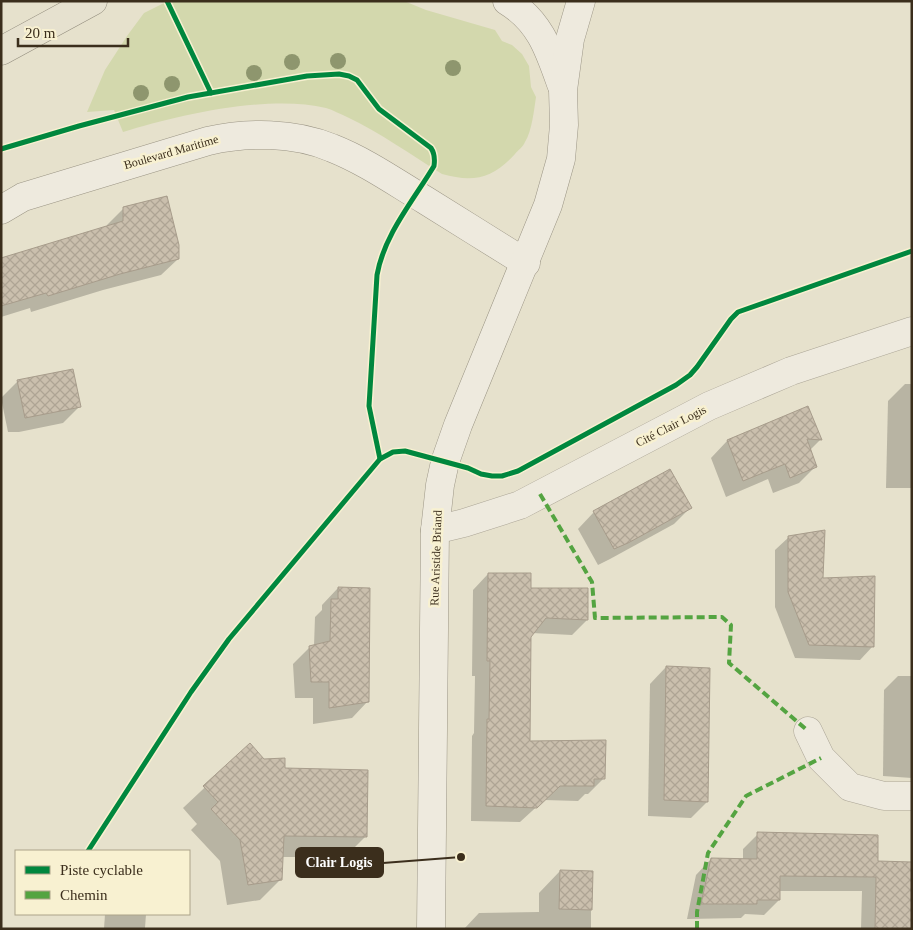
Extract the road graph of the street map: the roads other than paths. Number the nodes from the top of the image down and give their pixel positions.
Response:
1 (92, 1) edge
2 (507, 1) edge
3 (581, 1) edge
4 (1, 52) edge
5 (563, 90) junction
6 (1, 210) edge
7 (526, 263) junction
8 (912, 331) edge
9 (435, 530) junction
10 (808, 731) dead end
11 (912, 796) edge
12 (431, 929) edge

1 - 4 main road
2 - 5 street, Rue Aristide Briand
3 - 5 street, Rue Aristide Briand
5 - 7 street, Rue Aristide Briand
6 - 7 street, Boulevard Maritime
7 - 9 street, Rue Aristide Briand
8 - 9 street, Cité Clair Logis
9 - 12 street, Rue Aristide Briand
10 - 11 street

